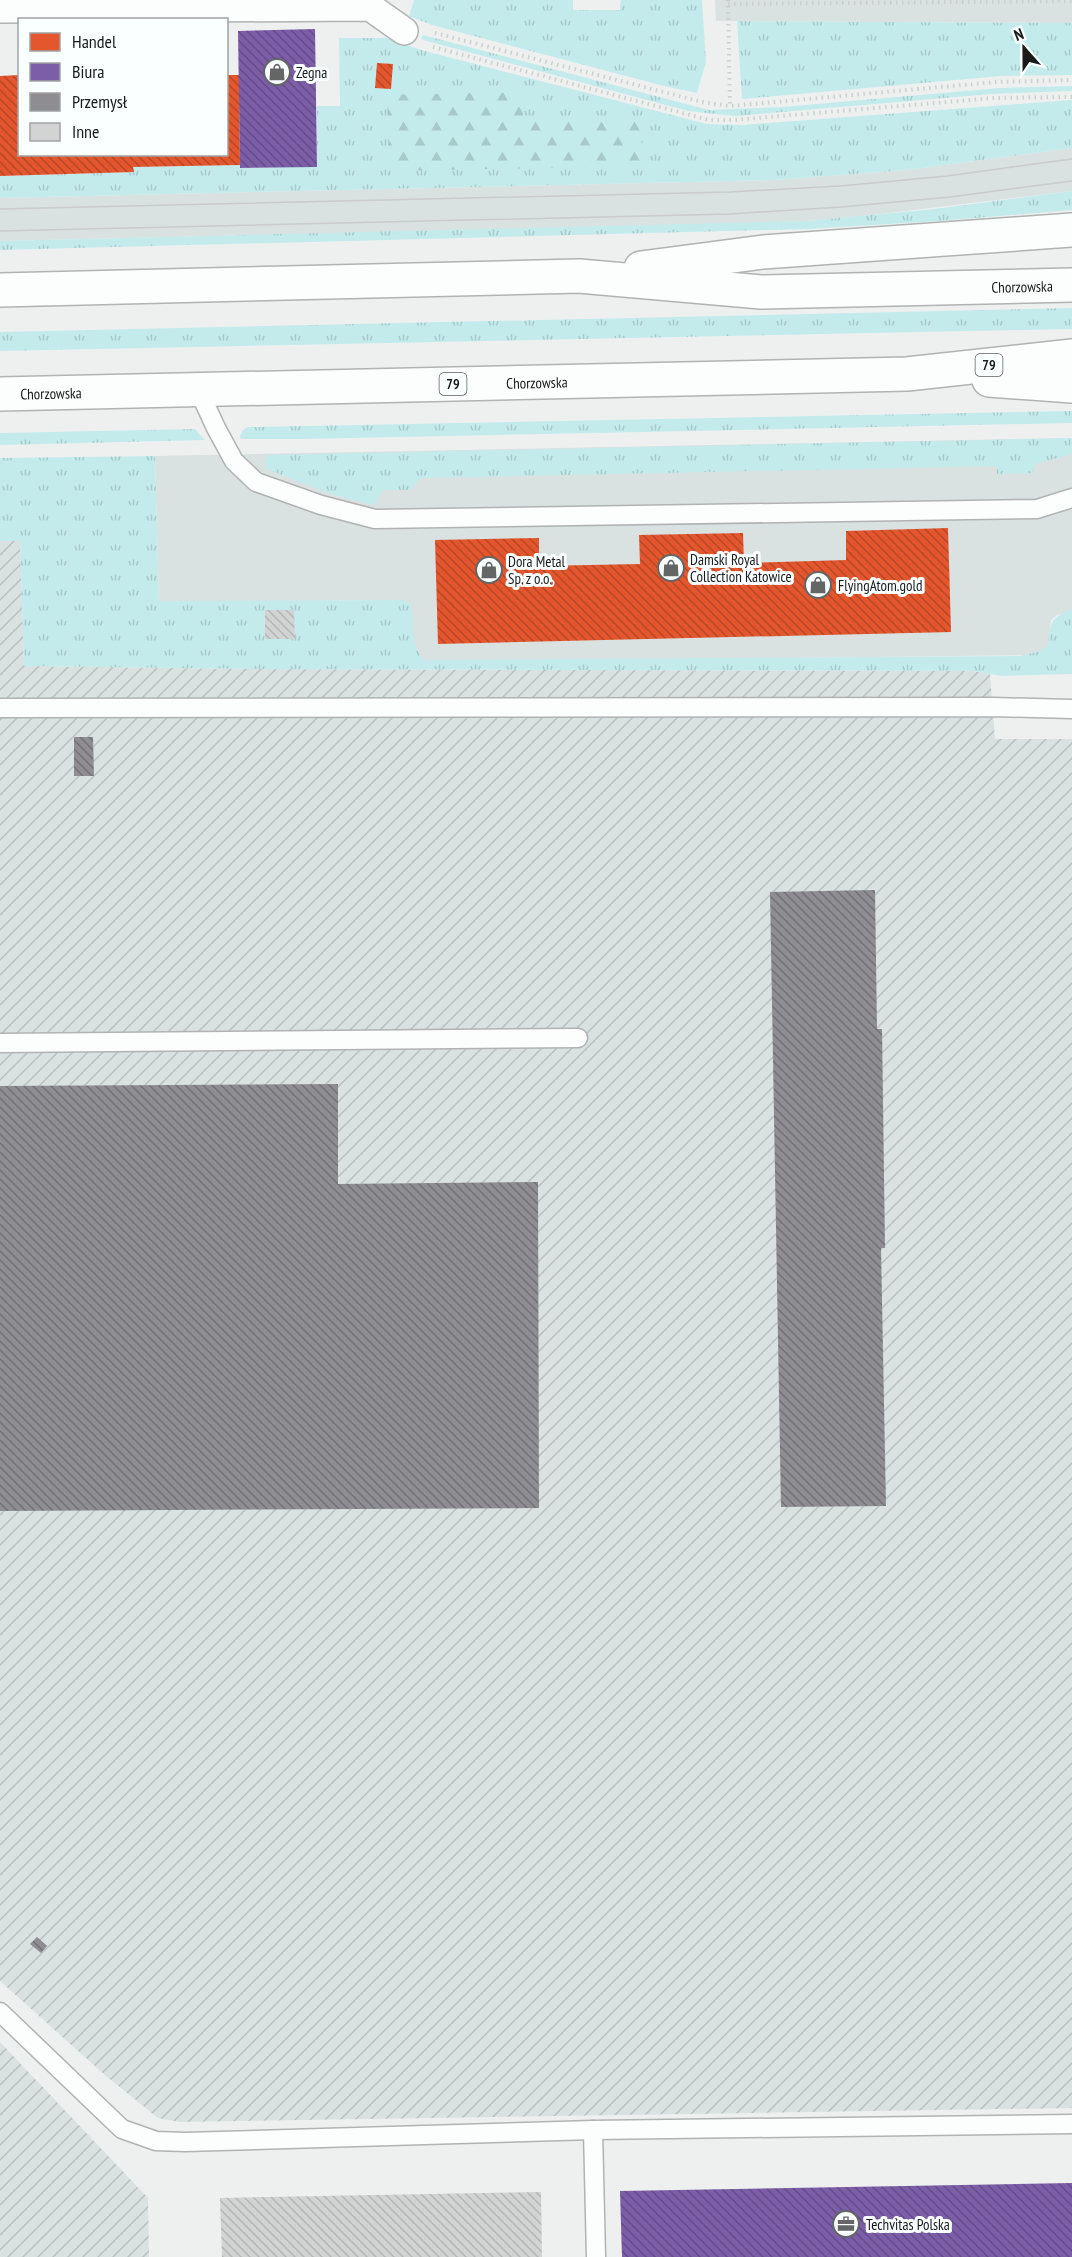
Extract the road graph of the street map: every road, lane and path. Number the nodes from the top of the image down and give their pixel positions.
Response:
1 (1072, 1) edge
2 (728, 2) edge
3 (0, 9) edge
4 (404, 31) junction
5 (1072, 81) edge
6 (1072, 97) edge
7 (730, 106) junction
8 (1072, 230) edge
9 (579, 276) junction
10 (1072, 285) edge
11 (0, 290) edge
12 (1072, 356) edge
13 (907, 374) junction
14 (1072, 386) edge
15 (198, 390) junction
16 (0, 394) edge
17 (1072, 498) edge
18 (0, 708) edge
19 (1072, 709) edge
20 (578, 1038) dead end
21 (0, 1043) edge
22 (0, 2012) edge
23 (1072, 2124) edge
24 (593, 2130) junction
25 (596, 2257) edge

1 - 2 path
2 - 7 path
3 - 4 street
4 - 6 path
4 - 7 path
5 - 7 path
8 - 9 main road
9 - 10 main road, Chorzowska
9 - 11 main road, Chorzowska
12 - 13 main road, Chorzowska / 79
13 - 14 main road
13 - 15 main road, Chorzowska / 79
15 - 16 main road, Chorzowska / 79
15 - 17 lane
18 - 19 lane
20 - 21 lane
22 - 24 lane
23 - 24 lane
24 - 25 lane

